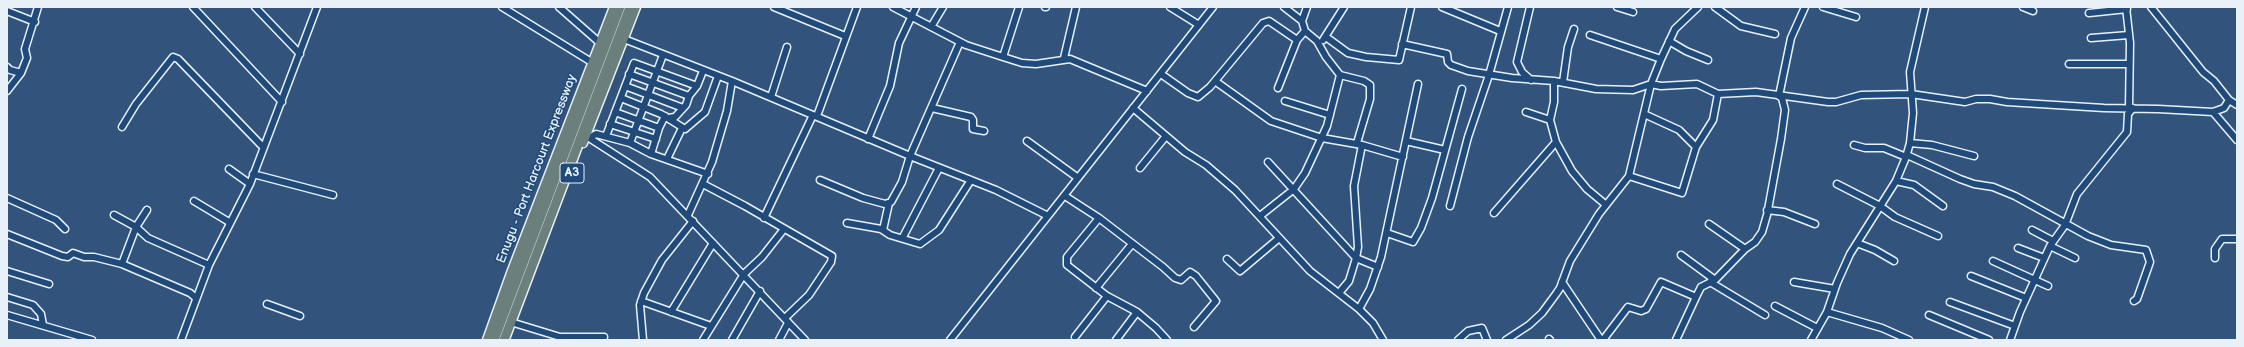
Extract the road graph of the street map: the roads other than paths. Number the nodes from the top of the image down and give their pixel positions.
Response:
1 (38, 7) edge
2 (192, 7) edge
3 (255, 7) edge
4 (316, 7) edge
5 (502, 7) edge
6 (559, 7) edge
7 (614, 7) edge
8 (620, 7) edge
9 (630, 7) edge
10 (636, 7) edge
11 (774, 7) edge
12 (857, 7) edge
13 (893, 7) edge
14 (916, 7) edge
15 (943, 7) edge
16 (1019, 7) edge
17 (1076, 7) edge
18 (1170, 7) edge
19 (1213, 7) edge
20 (1284, 7) edge
21 (1308, 7) edge
22 (1344, 7) edge
23 (1411, 7) edge
24 (1442, 7) edge
25 (1508, 7) edge
26 (1530, 7) edge
27 (1617, 7) edge
28 (1698, 7) edge
29 (1715, 7) edge
30 (1805, 7) edge
31 (1822, 7) edge
32 (1925, 7) edge
33 (2023, 7) edge
34 (2151, 7) edge
35 (2127, 8) edge
36 (7, 10) edge
37 (2033, 11) dead end
38 (1633, 12) dead end
39 (2089, 13) dead end
40 (912, 17) junction
41 (1856, 17) dead end
42 (1302, 21) junction
43 (35, 22) junction
44 (1199, 25) junction
45 (932, 27) junction
46 (1574, 29) dead end
47 (1305, 31) junction
48 (1500, 31) junction
49 (1775, 34) dead end
50 (1590, 35) dead end
51 (2129, 35) junction
52 (845, 36) junction
53 (1326, 37) junction
54 (2091, 38) dead end
55 (624, 40) junction
56 (1297, 40) junction
57 (1669, 41) junction
58 (960, 42) junction
59 (600, 43) junction
60 (1319, 44) junction
61 (1402, 44) junction
62 (787, 47) dead end
63 (300, 54) junction
64 (663, 55) junction
65 (1004, 57) junction
66 (1064, 58) junction
67 (1661, 59) junction
68 (1708, 60) dead end
69 (592, 63) junction
70 (2069, 64) dead end
71 (2129, 64) junction
72 (7, 67) edge
73 (657, 71) junction
74 (703, 71) junction
75 (21, 73) junction
76 (629, 74) junction
77 (1161, 74) junction
78 (1340, 75) junction
79 (1489, 75) junction
80 (718, 76) junction
81 (1531, 80) junction
82 (1215, 81) junction
83 (1554, 81) junction
84 (652, 82) junction
85 (732, 82) junction
86 (1563, 82) junction
87 (1418, 84) dead end
88 (1651, 84) junction
89 (625, 86) junction
90 (697, 86) junction
91 (1278, 88) dead end
92 (1462, 89) dead end
93 (7, 91) edge
94 (1147, 91) junction
95 (647, 94) junction
96 (1718, 94) junction
97 (1911, 94) junction
98 (689, 96) junction
99 (1779, 96) junction
100 (771, 97) junction
101 (621, 98) junction
102 (1285, 100) dead end
103 (2229, 100) junction
104 (282, 102) junction
105 (2237, 105) edge
106 (642, 107) junction
107 (683, 108) junction
108 (932, 108) junction
109 (1133, 108) junction
110 (2131, 108) junction
111 (615, 112) junction
112 (1526, 112) dead end
113 (2213, 112) junction
114 (1644, 114) junction
115 (815, 115) junction
116 (1330, 115) junction
117 (667, 117) junction
118 (638, 120) junction
119 (1550, 120) junction
120 (610, 124) junction
121 (122, 128) dead end
122 (659, 128) junction
123 (682, 128) junction
124 (984, 132) dead end
125 (634, 133) junction
126 (589, 136) junction
127 (606, 136) junction
128 (1166, 136) junction
129 (1322, 138) junction
130 (656, 139) junction
131 (868, 139) junction
132 (2237, 140) edge
133 (1027, 141) dead end
134 (1406, 142) junction
135 (1556, 142) junction
136 (1910, 142) junction
137 (630, 143) junction
138 (1359, 144) junction
139 (1854, 145) dead end
140 (263, 147) junction
141 (1696, 147) junction
142 (1445, 150) junction
143 (651, 154) junction
144 (910, 156) junction
145 (1906, 156) junction
146 (1974, 156) dead end
147 (1403, 157) junction
148 (667, 159) junction
149 (1268, 162) dead end
150 (939, 168) junction
151 (1140, 168) dead end
152 (229, 169) dead end
153 (253, 174) junction
154 (708, 174) junction
155 (1629, 176) junction
156 (1078, 178) junction
157 (820, 180) dead end
158 (971, 180) junction
159 (1896, 180) junction
160 (250, 184) junction
161 (703, 184) junction
162 (1837, 184) dead end
163 (1294, 189) junction
164 (333, 195) dead end
165 (1065, 196) junction
166 (7, 198) edge
167 (194, 201) dead end
168 (889, 203) junction
169 (1605, 204) junction
170 (1450, 206) dead end
171 (1880, 206) junction
172 (1943, 206) dead end
173 (147, 210) dead end
174 (1767, 210) junction
175 (1494, 213) dead end
176 (114, 214) dead end
177 (688, 215) junction
178 (1048, 216) junction
179 (1260, 216) junction
180 (764, 218) junction
181 (1099, 218) junction
182 (694, 221) junction
183 (229, 222) junction
184 (847, 223) dead end
185 (1709, 224) dead end
186 (1815, 224) dead end
187 (2065, 225) junction
188 (136, 227) junction
189 (65, 229) dead end
190 (784, 229) junction
191 (882, 230) junction
192 (2032, 230) dead end
193 (1387, 233) junction
194 (7, 234) edge
195 (1938, 236) dead end
196 (903, 237) dead end
197 (1278, 239) junction
198 (2237, 239) edge
199 (713, 243) junction
200 (1857, 243) junction
201 (2051, 243) junction
202 (1132, 244) junction
203 (1745, 248) junction
204 (2018, 248) dead end
205 (1682, 256) dead end
206 (1356, 258) junction
207 (2044, 258) junction
208 (2076, 258) dead end
209 (2215, 258) dead end
210 (1227, 259) dead end
211 (1894, 261) dead end
212 (1992, 261) dead end
213 (122, 264) junction
214 (209, 265) junction
215 (1378, 267) junction
216 (7, 271) edge
217 (744, 274) junction
218 (1971, 276) dead end
219 (2034, 279) junction
220 (1712, 281) junction
221 (1562, 282) junction
222 (1794, 282) dead end
223 (49, 284) dead end
224 (2048, 286) dead end
225 (1096, 288) junction
226 (1835, 289) junction
227 (760, 291) junction
228 (1339, 293) junction
229 (1108, 296) junction
230 (7, 297) edge
231 (1696, 297) junction
232 (196, 298) junction
233 (2026, 298) junction
234 (641, 301) junction
235 (2134, 301) dead end
236 (1950, 302) dead end
237 (267, 304) dead end
238 (1774, 306) dead end
239 (1359, 308) junction
240 (671, 312) junction
241 (1137, 312) junction
242 (1827, 312) junction
243 (7, 315) edge
244 (1765, 315) dead end
245 (1929, 315) dead end
246 (300, 316) dead end
247 (786, 320) junction
248 (514, 323) junction
249 (43, 325) junction
250 (711, 326) junction
251 (2015, 326) junction
252 (1194, 327) dead end
253 (1817, 328) junction
254 (604, 337) dead end
255 (1075, 337) dead end
256 (92, 340) edge
257 (181, 340) edge
258 (487, 340) edge
259 (494, 340) edge
260 (504, 340) edge
261 (508, 340) edge
262 (643, 340) edge
263 (704, 340) edge
264 (732, 340) edge
265 (780, 340) edge
266 (805, 340) edge
267 (950, 340) edge
268 (1116, 340) edge
269 (1166, 340) edge
270 (1383, 340) edge
271 (1458, 340) edge
272 (1487, 340) edge
273 (1506, 340) edge
274 (1602, 340) edge
275 (1676, 340) edge
276 (1811, 340) edge
277 (1909, 340) edge
278 (1989, 340) edge
279 (2010, 340) edge

1 - 43 street
2 - 104 street
3 - 63 street
4 - 63 street
5 - 69 street
6 - 59 street
7 - 59 main road, Enugu - Port Harcourt Expressway / A3
8 - 259 highway, Enugu - Port Harcourt Expressway / A3
9 - 260 highway, A3
10 - 55 main road, A3
11 - 52 street
12 - 52 street
13 - 40 street
14 - 40 street
15 - 45 street
16 - 65 street
17 - 66 street
18 - 44 street
19 - 44 street
20 - 42 street
21 - 42 street
22 - 53 street
23 - 61 street
24 - 48 street
25 - 48 street
26 - 81 street
27 - 38 street
28 - 57 street
29 - 49 street
30 - 99 street
31 - 41 street
32 - 97 street
33 - 37 street
34 - 103 street
35 - 39 street
35 - 51 street
36 - 43 street
40 - 45 street
40 - 131 street
42 - 47 street
43 - 75 street
44 - 77 street
45 - 58 street
46 - 86 street
47 - 56 street
47 - 60 street
48 - 79 street
50 - 67 street
51 - 54 street
51 - 71 street
52 - 115 street
53 - 60 street
53 - 61 street
55 - 64 street
55 - 126 main road, A3
56 - 82 street
56 - 91 street
57 - 67 street
57 - 68 street
58 - 65 street
58 - 108 street
59 - 69 main road, Enugu - Port Harcourt Expressway / A3
60 - 78 street
61 - 79 street
62 - 100 street
63 - 104 street
64 - 73 street
64 - 74 street
65 - 66 street
66 - 94 street
67 - 88 street
69 - 258 main road, Enugu - Port Harcourt Expressway / A3
70 - 71 street
71 - 110 street
72 - 75 street
73 - 76 street
73 - 84 street
73 - 90 street
74 - 80 street
74 - 90 street
75 - 93 street
76 - 84 street
76 - 89 street
77 - 82 street
77 - 94 street
78 - 116 street
78 - 138 street
79 - 81 street
79 - 170 street
80 - 85 street
80 - 123 street
81 - 83 street
82 - 129 street
83 - 86 street
83 - 119 street
84 - 95 street
84 - 98 street
85 - 100 street
85 - 154 street
86 - 88 street
87 - 134 street
88 - 96 street
88 - 114 street
89 - 95 street
89 - 101 street
90 - 98 street
92 - 142 street
94 - 109 street
95 - 106 street
95 - 107 street
96 - 99 street
96 - 141 street
97 - 99 street
97 - 110 street
97 - 136 street
98 - 107 street
99 - 174 street
100 - 115 street
101 - 106 street
101 - 111 street
102 - 116 street
103 - 105 street
103 - 113 street
104 - 140 street
106 - 117 street
106 - 118 street
107 - 117 street
108 - 124 street
108 - 144 street
109 - 128 street
109 - 156 street
110 - 113 street
110 - 187 street
111 - 118 street
111 - 120 street
112 - 119 street
113 - 132 street
114 - 141 street
114 - 155 street
115 - 131 street
115 - 180 street
116 - 129 street
117 - 122 street
117 - 123 street
118 - 122 street
118 - 125 street
119 - 135 street
120 - 125 street
120 - 127 street
121 - 140 street
122 - 130 street
123 - 148 street
125 - 130 street
125 - 137 street
126 - 127 street
126 - 177 street
126 - 248 main road, A3
127 - 137 street
128 - 151 street
128 - 179 street
129 - 138 street
129 - 163 street
130 - 143 street
131 - 144 street
133 - 156 street
134 - 142 street
134 - 147 street
135 - 169 street
135 - 175 street
136 - 145 street
136 - 146 street
137 - 143 street
138 - 147 street
138 - 206 street
139 - 145 street
140 - 153 street
141 - 155 street
142 - 193 street
143 - 148 street
144 - 150 street
144 - 168 street
145 - 159 street
145 - 187 street
147 - 193 street
148 - 154 street
149 - 163 street
150 - 158 street
150 - 196 street
152 - 160 street
153 - 160 street
153 - 164 street
154 - 161 street
155 - 169 street
156 - 165 street
157 - 168 street
158 - 178 street
158 - 191 street
159 - 171 street
159 - 172 street
160 - 183 street
161 - 177 street
161 - 180 street
162 - 171 street
163 - 179 street
163 - 206 street
165 - 178 street
165 - 181 street
166 - 189 street
167 - 183 street
168 - 191 street
169 - 221 street
171 - 195 street
171 - 200 street
173 - 188 street
174 - 186 street
174 - 203 street
176 - 188 street
177 - 182 street
178 - 267 street
179 - 197 street
180 - 190 street
181 - 202 street
181 - 225 street
182 - 199 street
182 - 234 street
183 - 214 street
184 - 191 street
185 - 203 street
187 - 201 street
187 - 235 street
188 - 213 street
188 - 214 street
190 - 217 street
190 - 247 street
192 - 201 street
193 - 215 street
194 - 213 street
197 - 210 street
197 - 228 street
198 - 209 street
199 - 217 street
199 - 240 street
200 - 211 street
200 - 226 street
201 - 207 street
201 - 208 street
202 - 225 street
202 - 252 street
203 - 220 street
204 - 207 street
205 - 220 street
206 - 215 street
206 - 228 street
207 - 219 street
212 - 219 street
213 - 232 street
214 - 232 street
215 - 239 street
216 - 223 street
217 - 227 street
217 - 250 street
218 - 233 street
219 - 224 street
219 - 233 street
220 - 231 street
220 - 244 street
221 - 273 street
221 - 274 street
222 - 226 street
225 - 229 street
226 - 242 street
227 - 247 street
227 - 264 street
228 - 239 street
229 - 241 street
229 - 255 street
230 - 249 street
231 - 274 street
231 - 275 street
232 - 257 street
233 - 251 street
234 - 240 street
234 - 262 street
236 - 251 street
237 - 246 street
238 - 253 street
239 - 270 street
240 - 250 street
241 - 268 street
241 - 269 street
242 - 253 street
242 - 277 street
243 - 249 street
245 - 278 street
247 - 265 street
247 - 266 street
248 - 254 street
248 - 261 main road, A3
249 - 256 street
250 - 263 street
251 - 279 street
253 - 276 street
271 - 272 street

